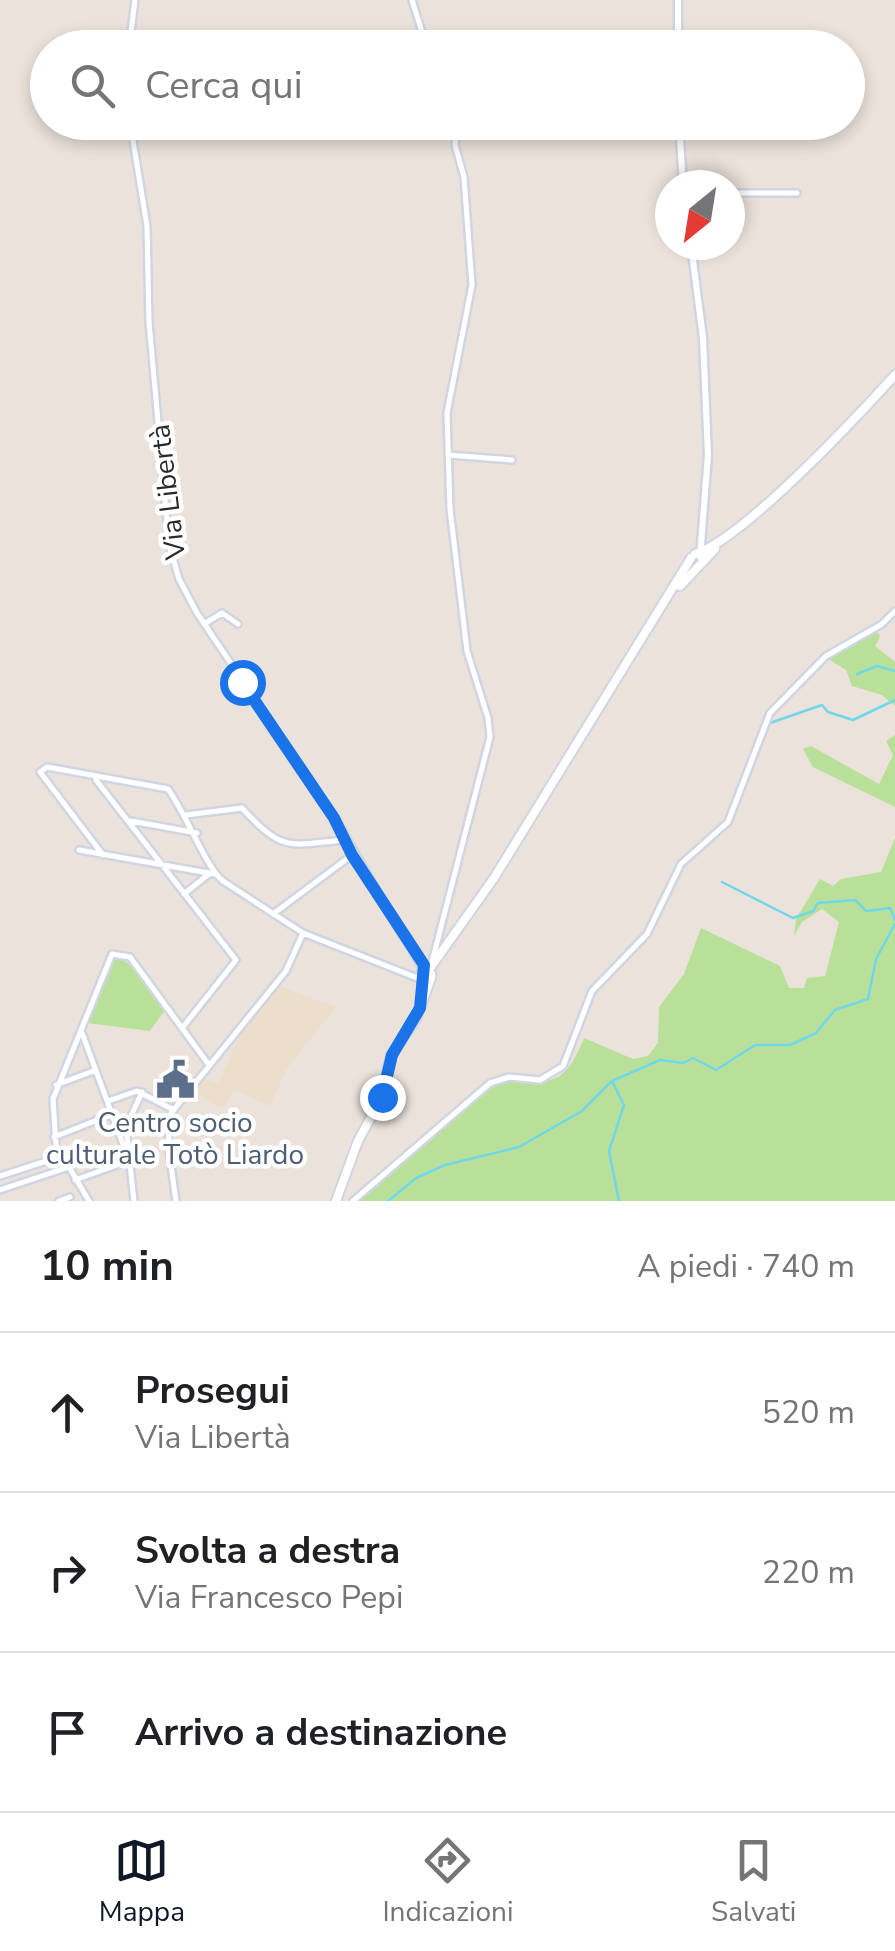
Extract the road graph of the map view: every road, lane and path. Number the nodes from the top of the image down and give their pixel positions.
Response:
1 (135, 0) edge
2 (412, 0) edge
3 (678, 0) edge
4 (131, 30) edge
5 (421, 30) edge
6 (678, 30) edge
7 (133, 140) edge
8 (455, 140) edge
9 (680, 140) edge
10 (682, 170) edge
11 (797, 192) dead end
12 (745, 193) edge
13 (693, 260) edge
14 (895, 375) edge
15 (448, 455) junction
16 (512, 460) dead end
17 (697, 557) junction
18 (895, 611) edge
19 (204, 624) junction
20 (238, 624) dead end
21 (94, 777) junction
22 (185, 813) junction
23 (128, 821) junction
24 (180, 830) junction
25 (196, 833) junction
26 (346, 840) junction
27 (79, 850) dead end
28 (103, 854) junction
29 (352, 855) junction
30 (163, 866) junction
31 (212, 874) junction
32 (184, 894) junction
33 (273, 914) junction
34 (303, 932) junction
35 (446, 944) junction
36 (438, 950) junction
37 (426, 975) junction
38 (183, 1027) junction
39 (80, 1028) junction
40 (209, 1064) junction
41 (96, 1070) junction
42 (56, 1085) junction
43 (142, 1092) junction
44 (107, 1102) junction
45 (174, 1110) junction
46 (110, 1116) junction
47 (54, 1136) junction
48 (60, 1156) junction
49 (128, 1159) junction
50 (66, 1168) junction
51 (0, 1176) edge
52 (74, 1180) junction
53 (0, 1190) edge
54 (70, 1198) dead end
55 (60, 1201) edge
56 (89, 1201) edge
57 (134, 1201) edge
58 (176, 1201) edge
59 (336, 1201) edge
60 (353, 1201) edge

1 - 4 street
2 - 5 street
3 - 6 street
7 - 19 street, Via Libertà
8 - 15 street
9 - 10 street
11 - 12 street
13 - 17 street
14 - 17 main road
15 - 16 street
15 - 36 street
17 - 35 main road
18 - 60 street
19 - 20 street
19 - 26 street, Via Libertà
21 - 22 street
21 - 23 street
21 - 28 street
22 - 24 street
22 - 25 street
22 - 26 street
23 - 24 street
23 - 30 street
24 - 25 street
25 - 31 street
26 - 29 street, Via Libertà
27 - 28 street
28 - 30 street
29 - 33 street
29 - 37 street, Via Libertà
30 - 31 street
30 - 32 street
31 - 32 street
31 - 33 street
32 - 38 street
33 - 34 street
34 - 37 street
34 - 40 street
35 - 36 main road
35 - 37 main road
36 - 37 main road
37 - 59 main road
38 - 39 street
38 - 40 street
39 - 41 street
39 - 42 street
40 - 45 street
41 - 42 street
41 - 44 street
42 - 47 street
43 - 44 street
43 - 45 street
43 - 49 street
44 - 46 street
45 - 58 street
46 - 47 street
46 - 49 street
47 - 48 street
48 - 50 street
48 - 51 street
49 - 52 street
49 - 57 street
50 - 52 street
50 - 53 street
52 - 56 street
54 - 55 street

